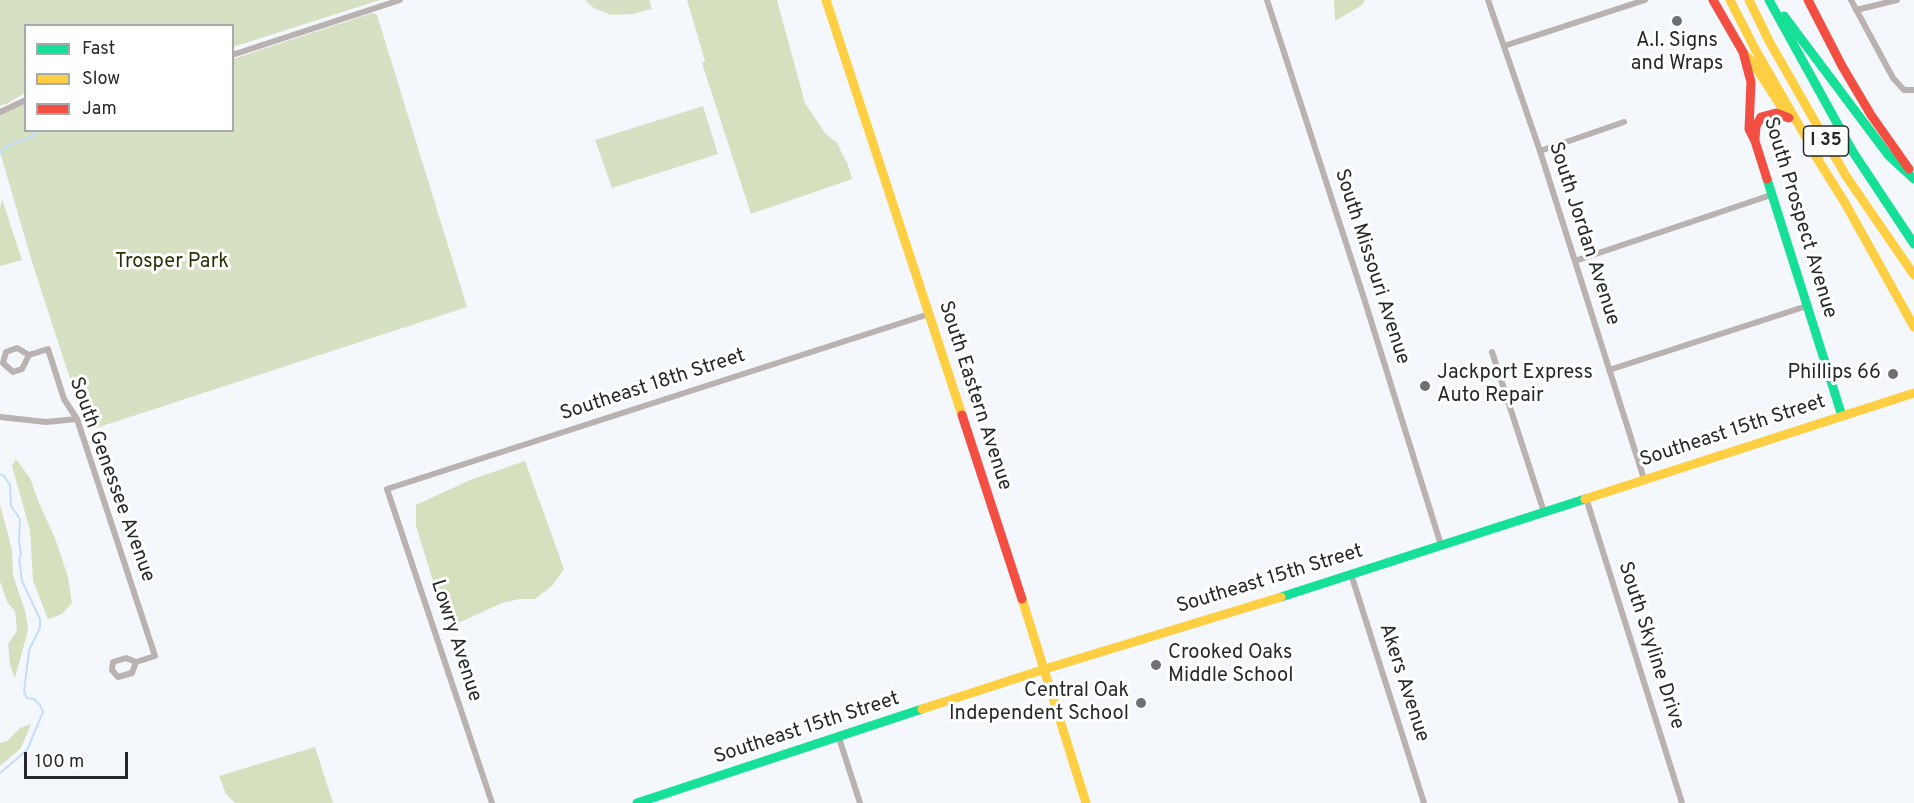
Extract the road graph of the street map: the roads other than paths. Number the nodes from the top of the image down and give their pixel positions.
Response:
1 (400, 0) edge
2 (826, 0) edge
3 (1268, 0) edge
4 (1488, 0) edge
5 (1645, 0) edge
6 (1713, 0) edge
7 (1730, 0) edge
8 (1749, 0) edge
9 (1771, 0) edge
10 (1808, 0) edge
11 (1851, 0) edge
12 (1897, 0) edge
13 (1856, 10) junction
14 (1504, 46) junction
15 (1743, 52) junction
16 (234, 54) edge
17 (1914, 90) edge
18 (24, 101) edge
19 (0, 112) edge
20 (1789, 118) junction
21 (1624, 122) dead end
22 (1755, 141) junction
23 (1540, 151) junction
24 (1819, 160) junction
25 (1914, 178) edge
26 (1771, 195) junction
27 (1914, 244) edge
28 (1575, 261) junction
29 (1914, 275) edge
30 (1807, 306) junction
31 (929, 314) junction
32 (1914, 327) edge
33 (1492, 352) dead end
34 (29, 355) junction
35 (1609, 370) junction
36 (1914, 393) edge
37 (1842, 416) junction
38 (0, 417) edge
39 (76, 419) junction
40 (1644, 479) junction
41 (387, 489) joint
42 (1586, 498) junction
43 (1544, 512) junction
44 (1441, 545) junction
45 (1351, 574) junction
46 (136, 662) dead end
47 (1045, 669) junction
48 (839, 738) junction
49 (492, 803) edge
50 (637, 803) edge
51 (860, 803) edge
52 (1086, 803) edge
53 (1424, 803) edge
54 (1682, 803) edge

1 - 16 street
2 - 31 main road, South Eastern Avenue
3 - 44 street, South Missouri Avenue
4 - 14 street, South Jordan Avenue
5 - 14 street
6 - 15 main road, South Prospect Avenue
7 - 24 main road
8 - 29 main road, I 35
9 - 25 main road
9 - 27 main road, I 35
10 - 25 main road
11 - 13 street
12 - 13 street
13 - 17 street
14 - 23 street, South Jordan Avenue
15 - 20 main road
15 - 22 main road, South Prospect Avenue
18 - 19 street
20 - 22 main road
20 - 24 main road
21 - 23 street
22 - 26 main road, South Prospect Avenue
23 - 28 street, South Jordan Avenue
24 - 32 main road
26 - 28 street
26 - 30 main road, South Prospect Avenue
28 - 35 street, South Jordan Avenue
30 - 35 street
30 - 37 main road, South Prospect Avenue
31 - 41 street, Southeast 18th Street
31 - 47 main road, South Eastern Avenue
33 - 43 street
34 - 34 street
34 - 39 street, South Genessee Avenue
35 - 40 street, South Jordan Avenue
36 - 37 main road, Southeast 15th Street
37 - 40 main road, Southeast 15th Street
38 - 39 street
39 - 46 street, South Genessee Avenue
40 - 42 main road, Southeast 15th Street
41 - 49 street, Lowry Avenue
42 - 43 main road, Southeast 15th Street
42 - 54 street, South Skyline Drive
43 - 44 main road, Southeast 15th Street
44 - 45 main road, Southeast 15th Street
45 - 47 main road, Southeast 15th Street
45 - 53 street, Akers Avenue
47 - 48 main road, Southeast 15th Street
47 - 52 main road, South Eastern Avenue
48 - 50 main road, Southeast 15th Street
48 - 51 street

